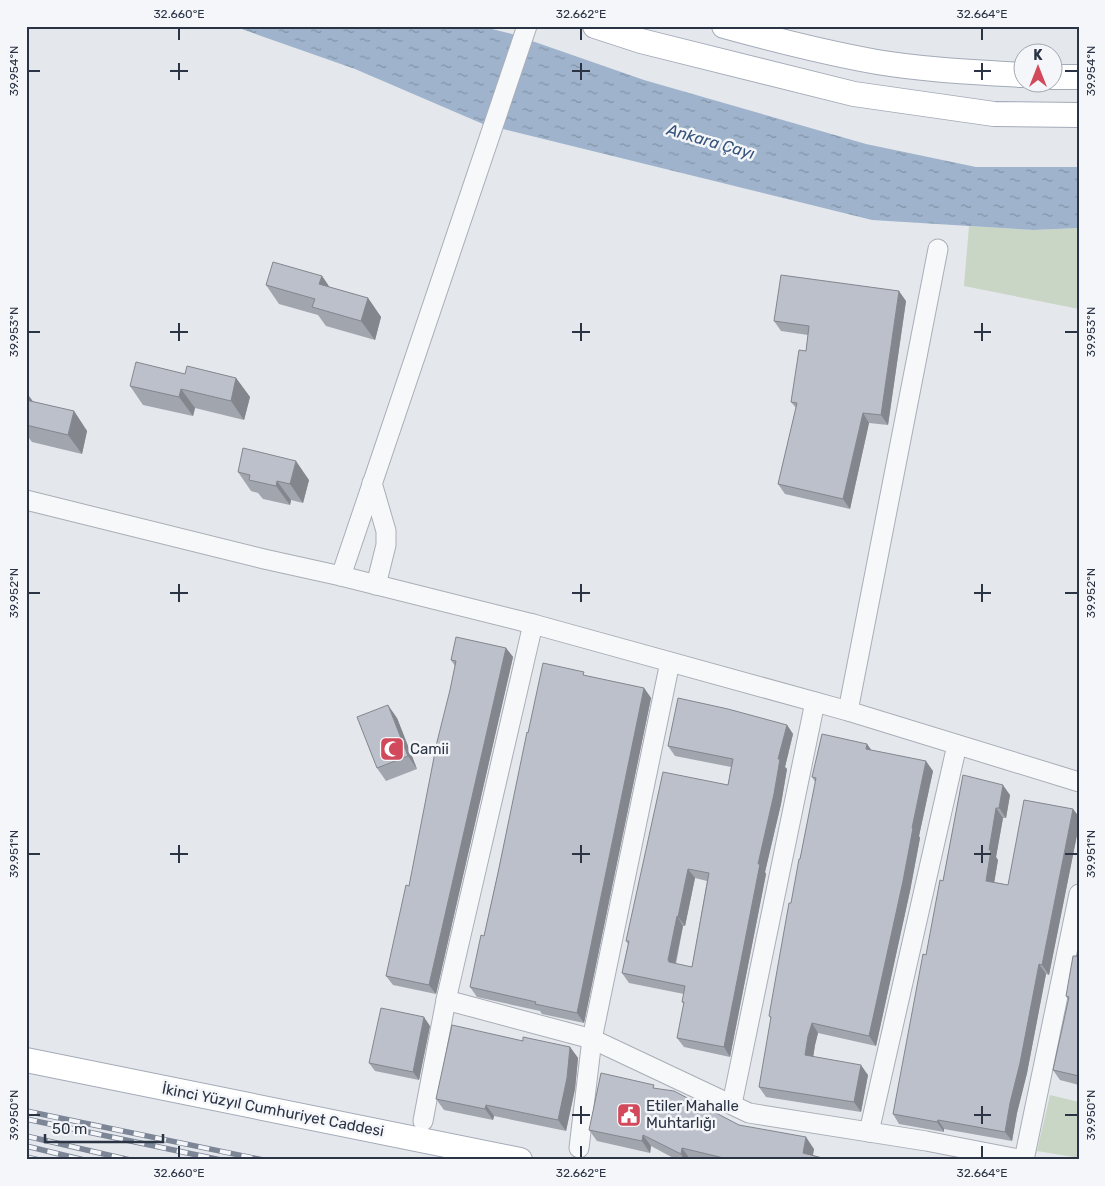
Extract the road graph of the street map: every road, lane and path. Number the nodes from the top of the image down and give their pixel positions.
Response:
1 (595, 26) edge
2 (724, 26) edge
3 (526, 29) edge
4 (1012, 74) edge
5 (1062, 77) edge
6 (1079, 77) edge
7 (1079, 115) edge
8 (938, 250) dead end
9 (372, 483) junction
10 (26, 500) edge
11 (341, 576) junction
12 (376, 585) junction
13 (533, 624) junction
14 (670, 662) junction
15 (815, 702) junction
16 (848, 711) junction
17 (957, 745) junction
18 (1079, 782) edge
19 (1079, 894) edge
20 (446, 1000) junction
21 (592, 1039) junction
22 (26, 1060) edge
23 (732, 1104) junction
24 (423, 1121) dead end
25 (869, 1132) junction
26 (579, 1148) dead end
27 (520, 1160) edge

1 - 7 main road
2 - 4 main road
3 - 9 street
5 - 6 main road
8 - 16 street
9 - 11 street
9 - 12 street
10 - 11 street
11 - 12 street
12 - 13 street
13 - 14 street
13 - 20 street
14 - 15 street
14 - 21 street
15 - 16 street
15 - 23 street
16 - 17 street
17 - 18 street
17 - 25 street
19 - 25 street
20 - 21 street
20 - 24 street
21 - 23 street
21 - 26 street
22 - 27 main road, İkinci Yüzyıl Cumhuriyet Caddesi
23 - 25 street

